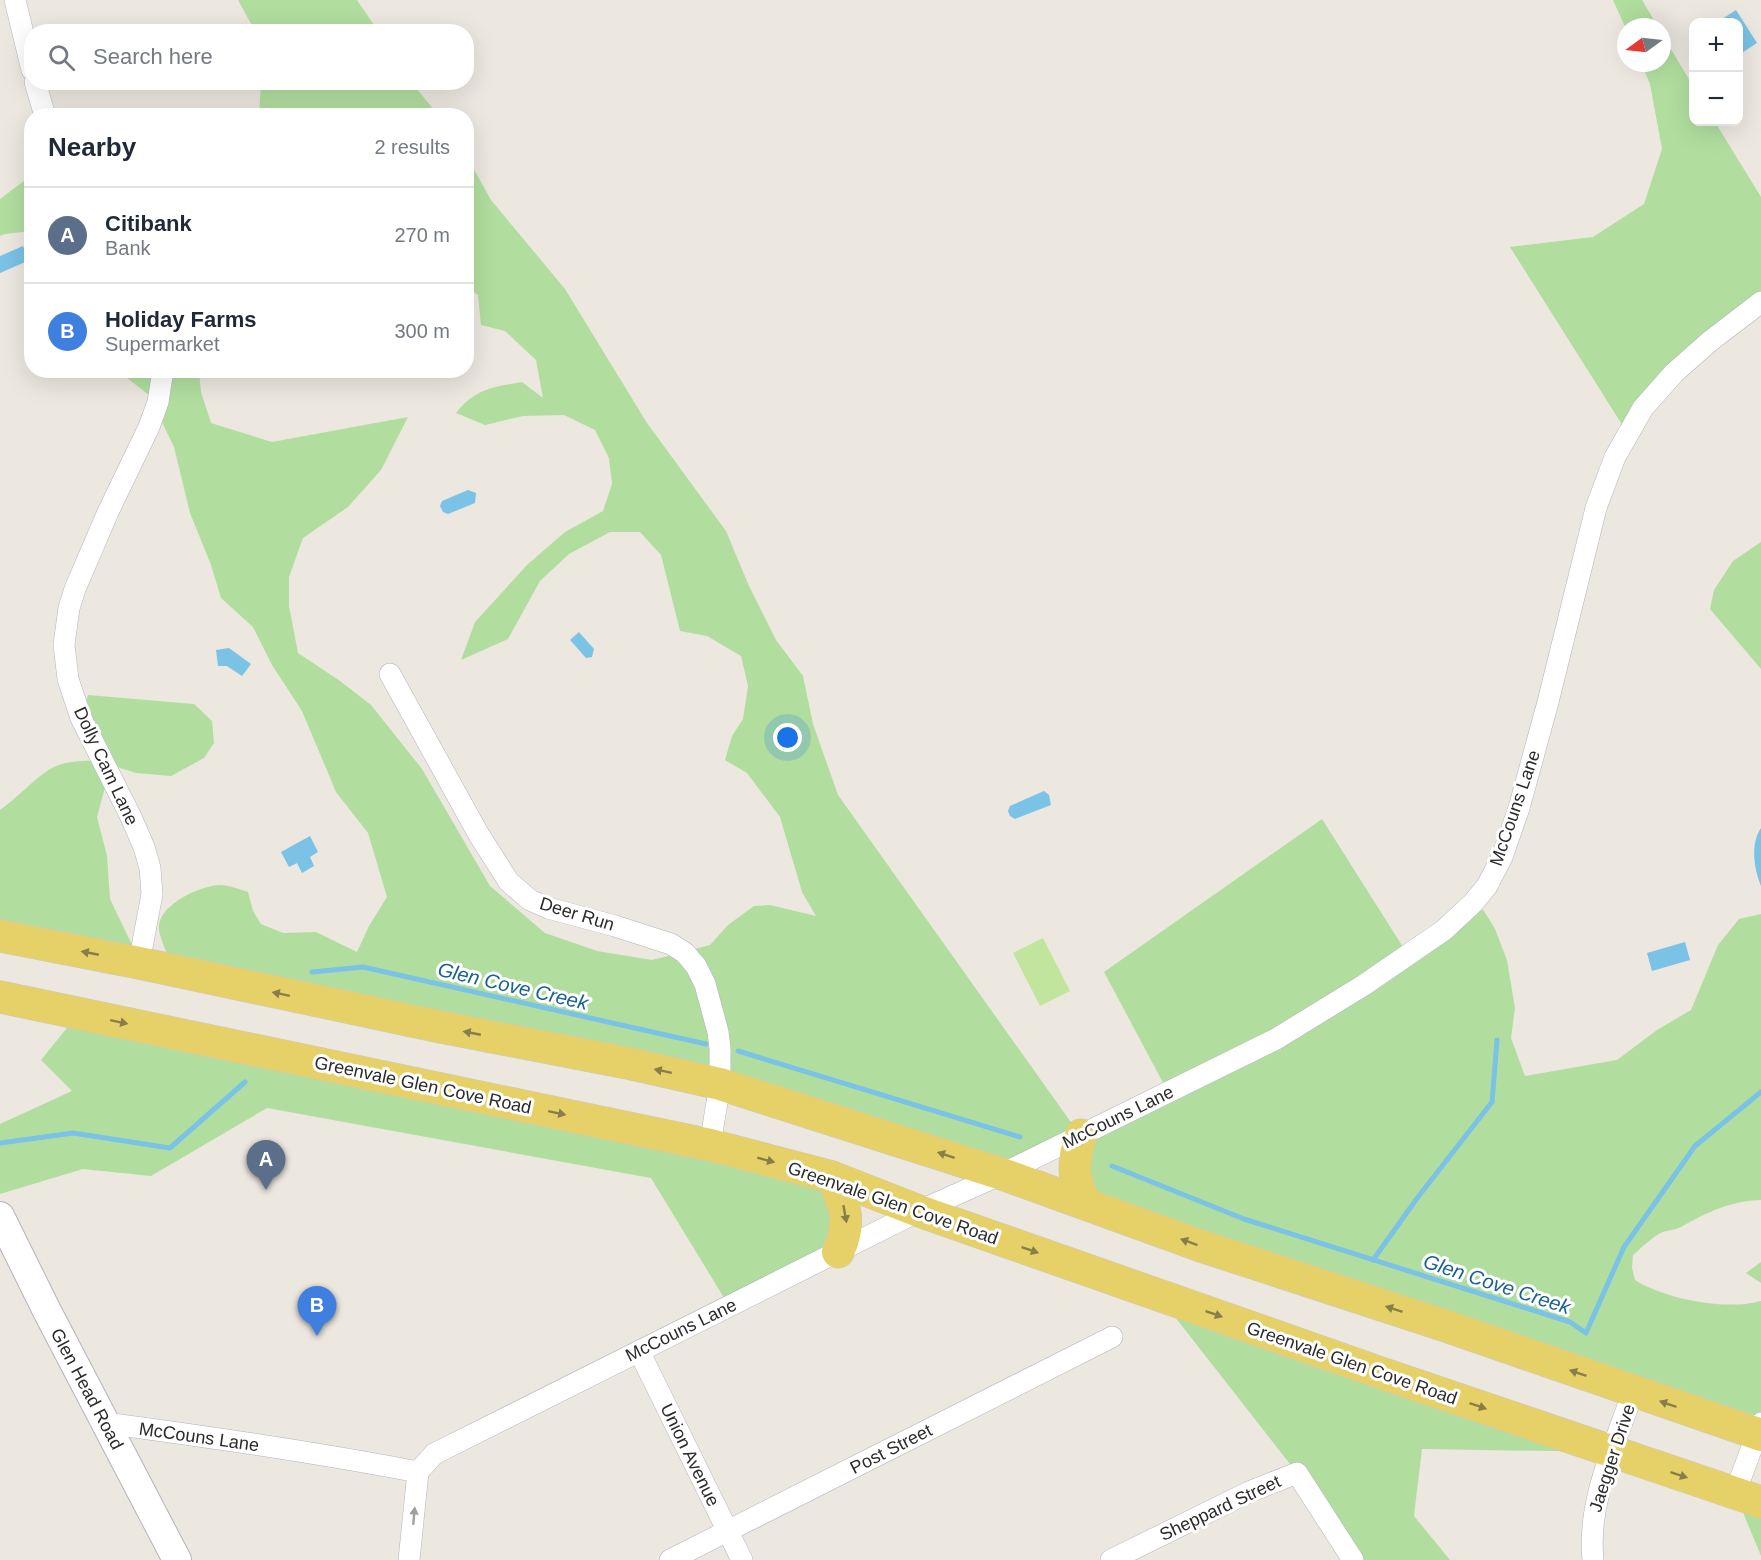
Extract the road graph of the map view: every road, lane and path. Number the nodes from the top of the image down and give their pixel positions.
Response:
1 (15, 0) edge
2 (24, 37) edge
3 (37, 90) edge
4 (43, 108) edge
5 (1761, 302) edge
6 (162, 378) edge
7 (390, 674) dead end
8 (0, 936) edge
9 (139, 963) junction
10 (0, 997) edge
11 (720, 1084) junction
12 (1080, 1135) junction
13 (710, 1145) junction
14 (1002, 1174) junction
15 (832, 1177) junction
16 (1088, 1205) junction
17 (920, 1211) junction
18 (0, 1216) edge
19 (838, 1252) junction
20 (1112, 1337) dead end
21 (639, 1350) junction
22 (1633, 1392) junction
23 (105, 1424) junction
24 (1760, 1431) edge
25 (1612, 1452) junction
26 (418, 1472) junction
27 (1748, 1498) edge
28 (728, 1531) junction
29 (177, 1560) edge
30 (409, 1560) edge
31 (670, 1560) edge
32 (742, 1560) edge
33 (1111, 1560) edge
34 (1353, 1560) edge
35 (1593, 1560) edge

1 - 2 street
3 - 4 street
5 - 12 street, McCouns Lane
6 - 9 street, Dolly Cam Lane
7 - 11 street, Deer Run
9 -> 8 main road
11 -> 9 main road
10 -> 13 main road, Greenvale Glen Cove Road
11 - 13 street, Deer Run
14 -> 11 main road
12 - 14 street, McCouns Lane
12 - 16 main road
13 -> 15 main road, Greenvale Glen Cove Road
14 - 16 main road
14 - 17 street, McCouns Lane
15 - 17 main road, Greenvale Glen Cove Road
15 -> 19 main road
22 -> 16 main road
17 - 19 street, McCouns Lane
17 -> 25 main road, Greenvale Glen Cove Road
18 - 23 main road, Glen Head Road
19 - 21 street, McCouns Lane
20 - 28 street, Post Street
21 - 26 street, McCouns Lane
21 - 28 street, Union Avenue
24 -> 22 main road
22 - 25 street, Jaegger Drive
23 - 26 street, McCouns Lane
23 - 29 main road, Glen Head Road
24 - 27 street
25 -> 27 main road, Greenvale Glen Cove Road
25 - 35 street, Jaegger Drive
30 -> 26 street
28 - 31 street, Post Street
28 - 32 street, Union Avenue
33 - 34 street, Sheppard Street

